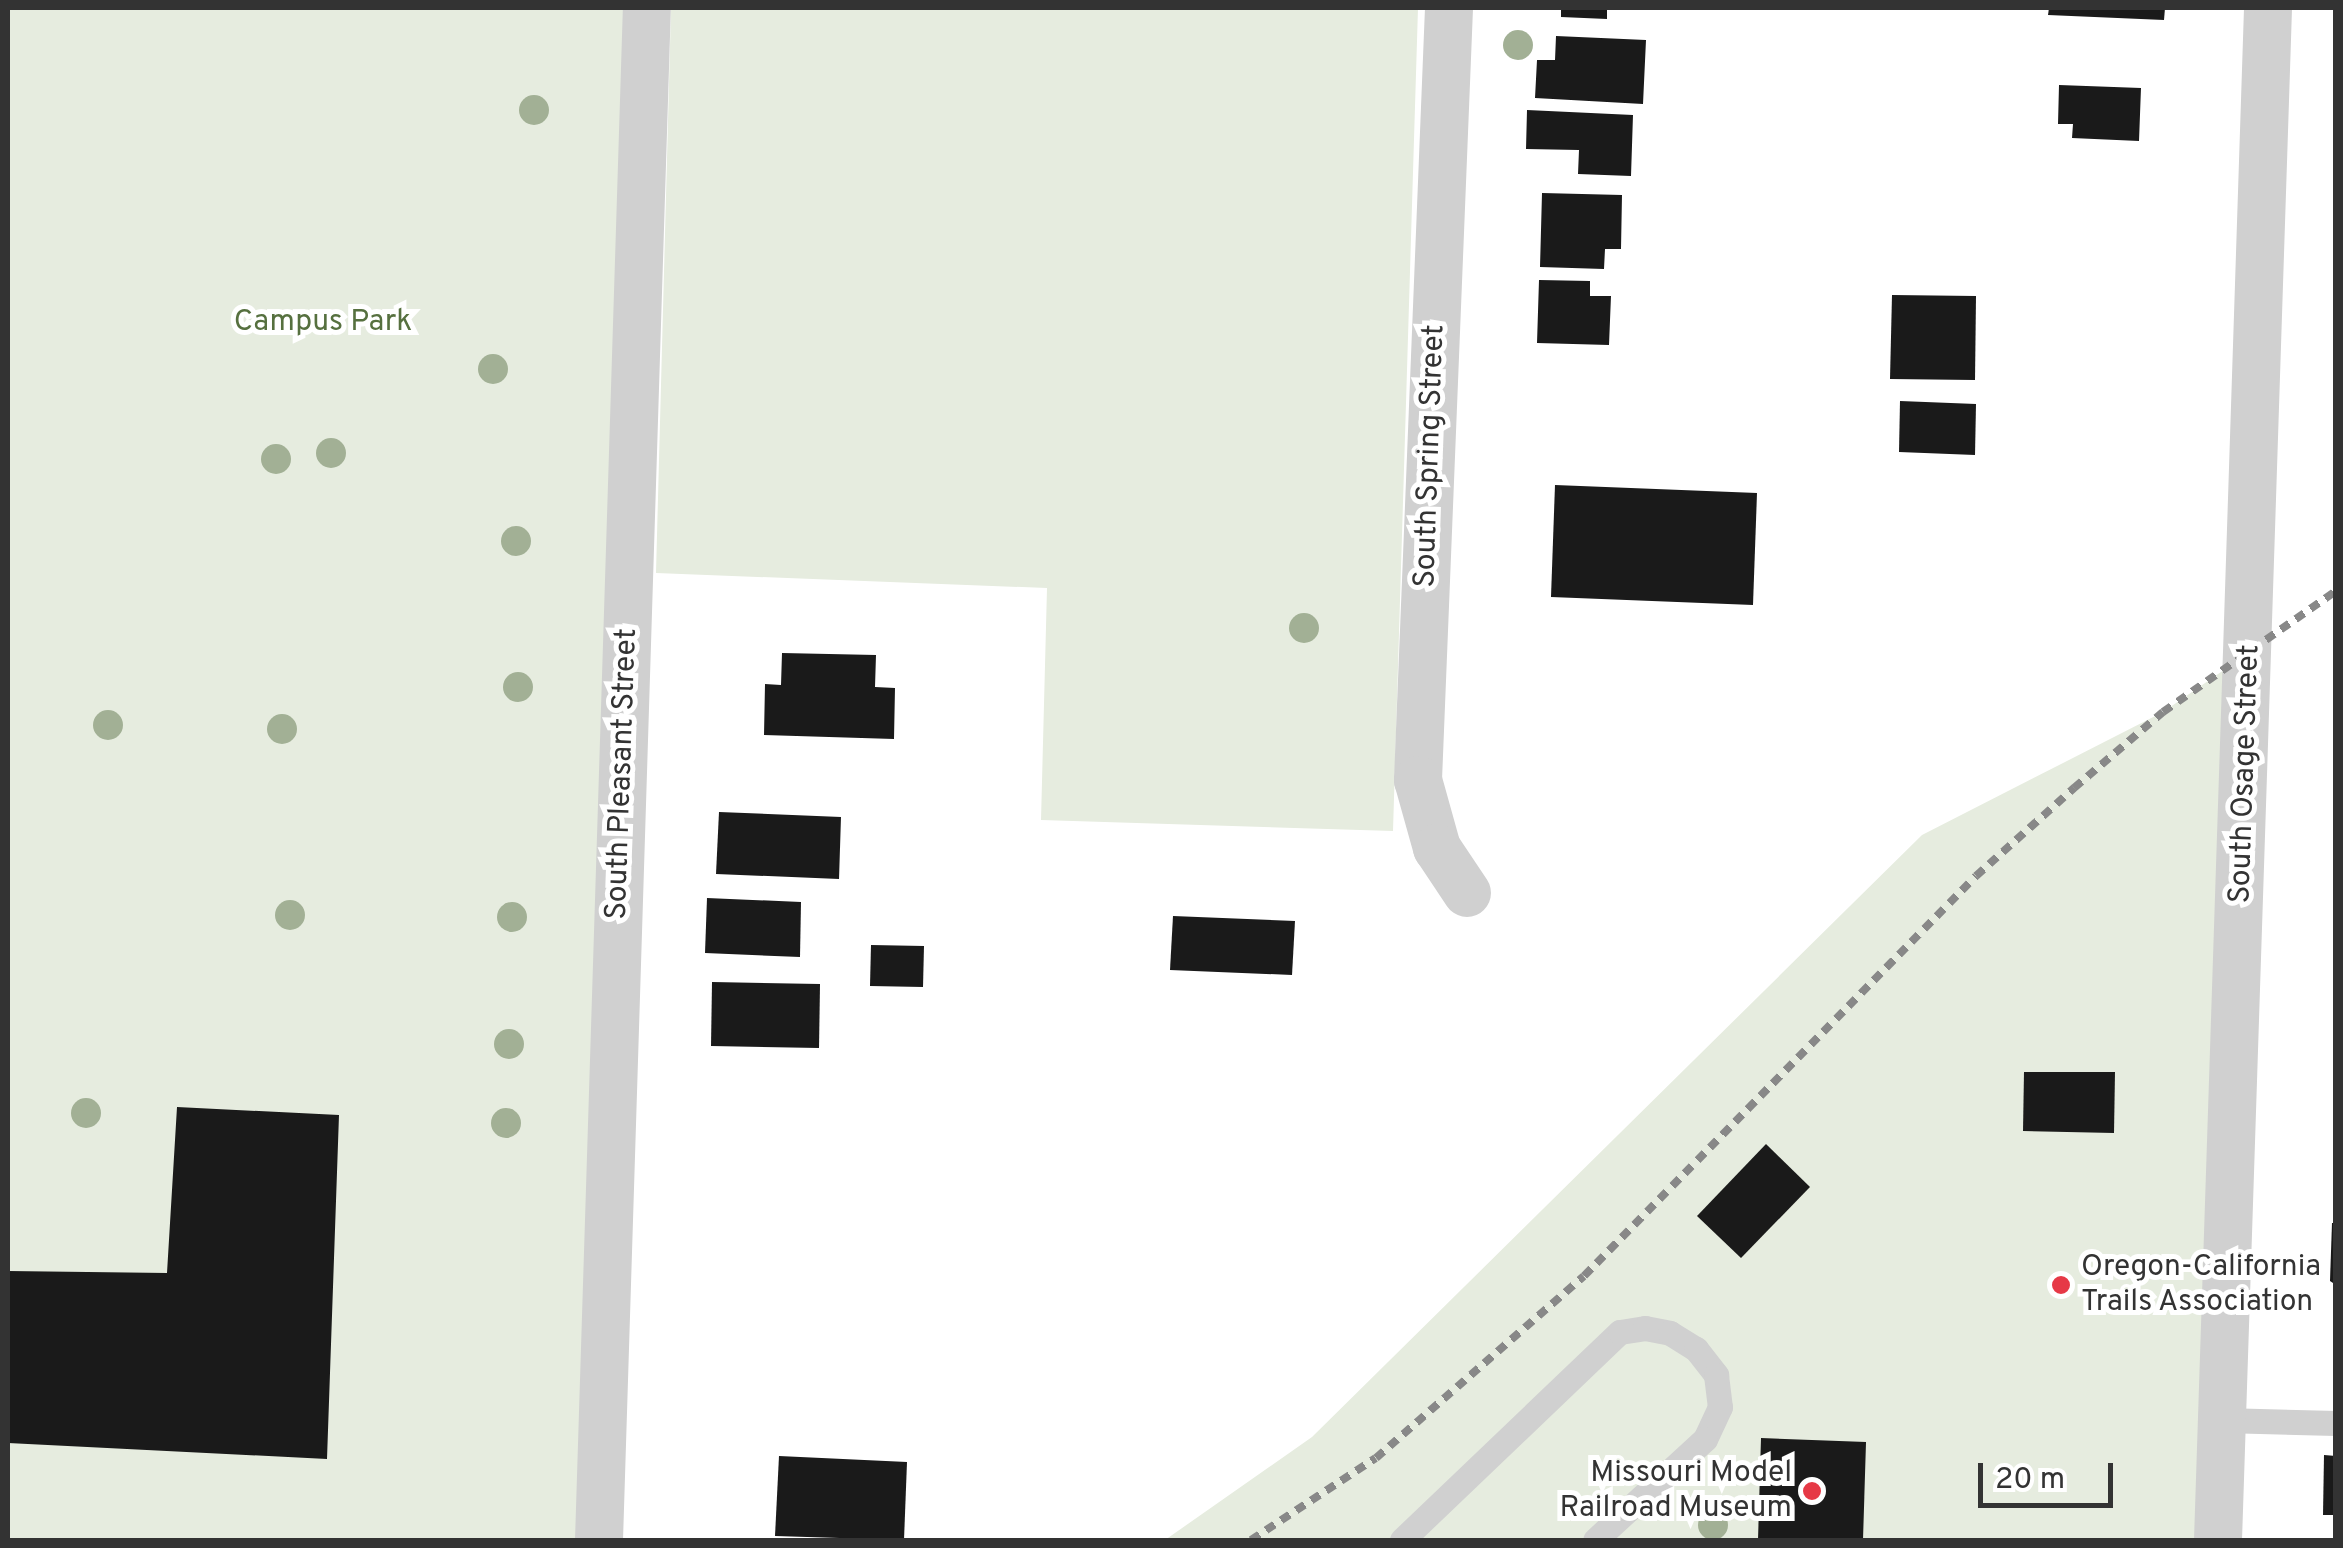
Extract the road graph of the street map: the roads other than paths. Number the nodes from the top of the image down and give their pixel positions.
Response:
1 (647, 8) edge
2 (1449, 8) edge
3 (2268, 8) edge
4 (1468, 893) dead end
5 (2222, 1420) junction
6 (2336, 1423) edge
7 (600, 1540) edge
8 (1402, 1540) edge
9 (1595, 1540) edge
10 (2218, 1540) edge

1 - 7 street, South Pleasant Street
2 - 4 street, South Spring Street
3 - 5 street, South Osage Street
5 - 6 lane
5 - 10 street, South Osage Street
8 - 9 lane

